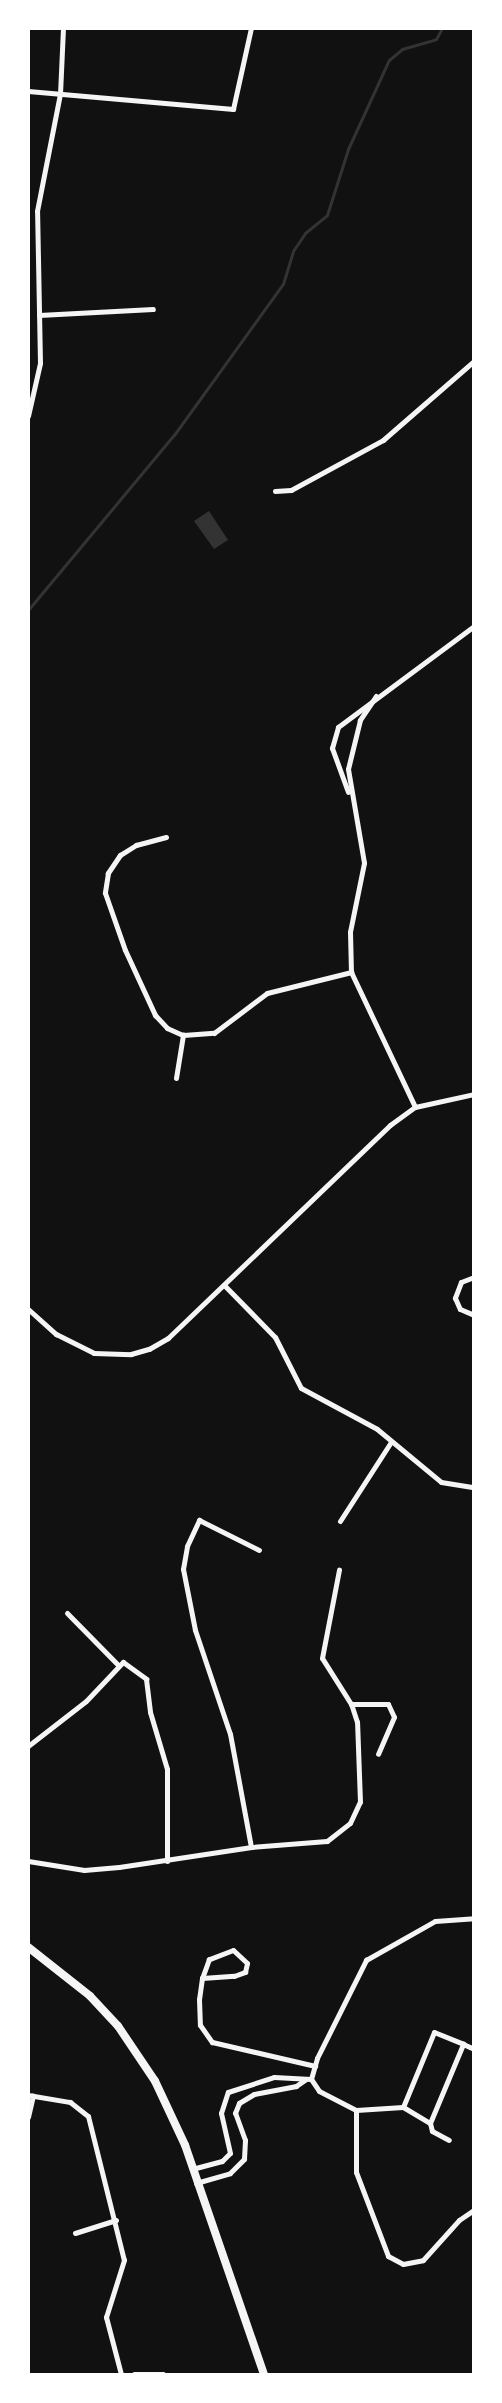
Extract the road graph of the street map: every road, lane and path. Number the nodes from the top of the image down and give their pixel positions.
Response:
1 (63, 28) edge
2 (251, 28) edge
3 (28, 91) edge
4 (60, 94) junction
5 (153, 309) dead end
6 (39, 315) junction
7 (474, 361) edge
8 (28, 416) edge
9 (275, 491) dead end
10 (474, 626) edge
11 (375, 696) junction
12 (351, 799) junction
13 (166, 837) dead end
14 (351, 972) junction
15 (183, 1035) junction
16 (176, 1078) dead end
17 (474, 1094) edge
18 (414, 1107) junction
19 (474, 1277) edge
20 (224, 1285) junction
21 (28, 1309) edge
22 (474, 1315) edge
23 (391, 1442) junction
24 (474, 1487) edge
25 (340, 1521) dead end
26 (259, 1550) dead end
27 (339, 1570) dead end
28 (68, 1613) dead end
29 (119, 1666) junction
30 (351, 1704) junction
31 (28, 1746) edge
32 (378, 1754) dead end
33 (251, 1847) junction
34 (28, 1861) edge
35 (167, 1861) junction
36 (474, 1918) edge
37 (28, 1947) edge
38 (202, 1978) junction
39 (463, 2044) junction
40 (474, 2049) edge
41 (315, 2066) junction
42 (308, 2079) junction
43 (31, 2095) edge
44 (403, 2107) junction
45 (356, 2110) junction
46 (28, 2117) edge
47 (430, 2123) junction
48 (449, 2140) dead end
49 (192, 2169) junction
50 (196, 2183) junction
51 (474, 2210) edge
52 (116, 2220) junction
53 (75, 2233) dead end
54 (121, 2374) edge
55 (134, 2374) edge
56 (163, 2374) edge
57 (264, 2374) edge

1 - 4 street
2 - 4 street
3 - 4 street
4 - 6 street
5 - 6 street
6 - 8 street
7 - 9 street
10 - 11 street
11 - 12 street
11 - 12 street
12 - 14 street
13 - 15 street
14 - 15 street
14 - 18 street
15 - 16 street
17 - 18 street
18 - 20 street
19 - 22 street
20 - 21 street
20 - 23 street
23 - 24 street
23 - 25 street
26 - 33 street
27 - 30 street
28 - 29 street
29 - 31 street
29 - 35 street
30 - 32 street
30 - 33 street
33 - 35 street
34 - 35 street
36 - 41 street
37 - 49 main road
38 - 38 street
38 - 41 street
39 - 40 street
39 - 44 street
39 - 47 street
41 - 42 street
42 - 45 street
42 - 49 street
42 - 50 street
43 - 46 street
43 - 52 street
44 - 45 street
44 - 47 street
45 - 51 street
47 - 48 street
49 - 50 main road
50 - 57 main road
52 - 53 street
52 - 54 street
55 - 56 street

